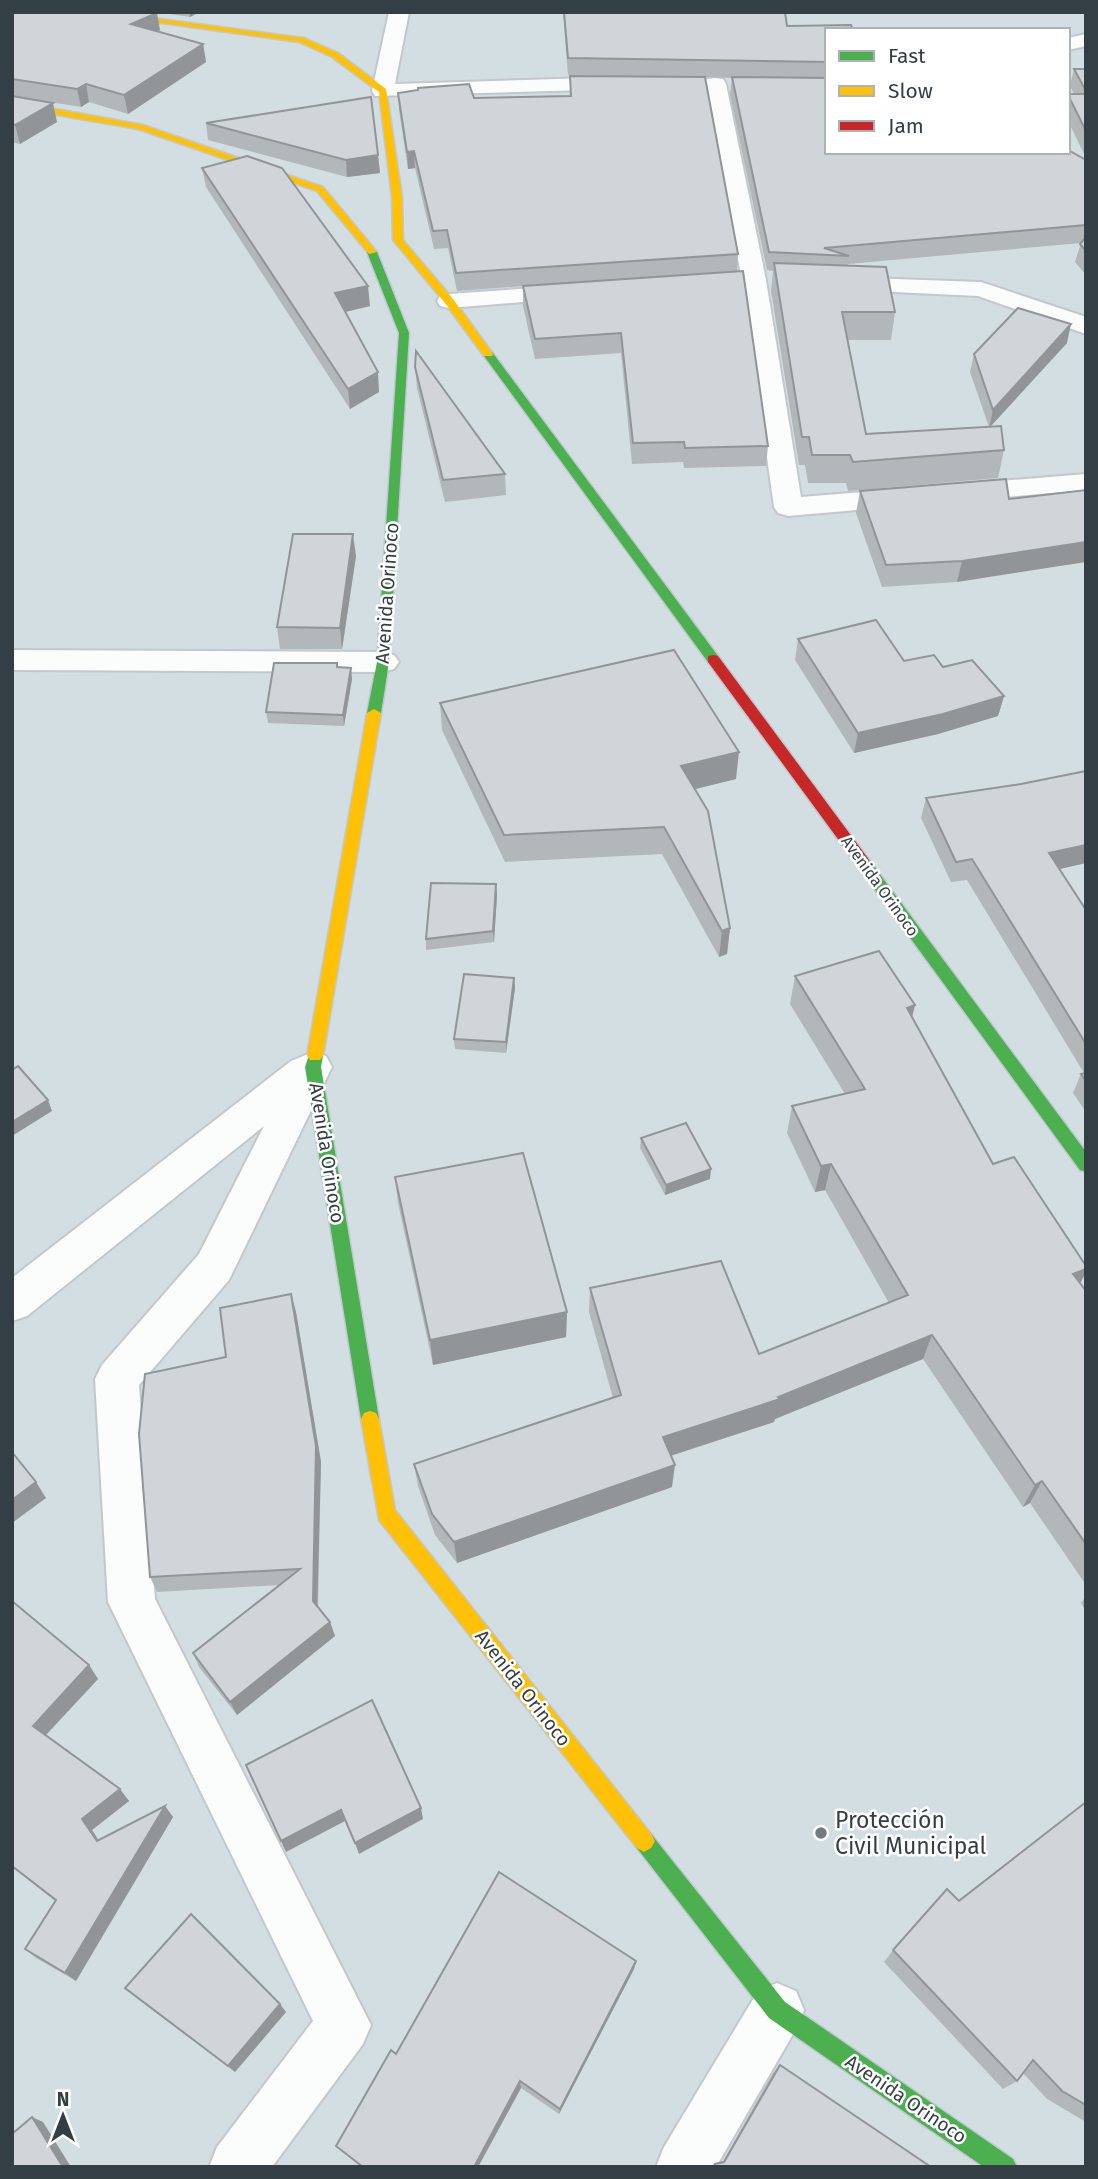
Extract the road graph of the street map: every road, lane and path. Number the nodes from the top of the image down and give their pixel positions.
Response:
1 (86, 12) edge
2 (399, 12) edge
3 (639, 83) edge
4 (743, 85) edge
5 (383, 91) junction
6 (12, 104) edge
7 (754, 281) junction
8 (727, 282) edge
9 (781, 282) edge
10 (821, 283) edge
11 (602, 291) edge
12 (449, 301) junction
13 (1086, 326) edge
14 (1086, 482) edge
15 (12, 660) edge
16 (383, 662) junction
17 (313, 1067) junction
18 (1086, 1165) edge
19 (12, 1303) edge
20 (777, 2010) junction
21 (237, 2167) edge
22 (684, 2167) edge
23 (1005, 2167) edge

1 - 5 street
2 - 5 street
3 - 5 street
4 - 7 street
5 - 12 street, Avenida Orinoco
6 - 16 street, Avenida Orinoco
7 - 8 street
7 - 9 street
7 - 14 street
10 - 13 street
11 - 12 street
12 - 18 street, Avenida Orinoco
15 - 16 street
16 - 17 street, Avenida Orinoco
17 - 19 street
17 - 20 street, Avenida Orinoco
17 - 21 street
20 - 22 street
20 - 23 street, Avenida Orinoco

